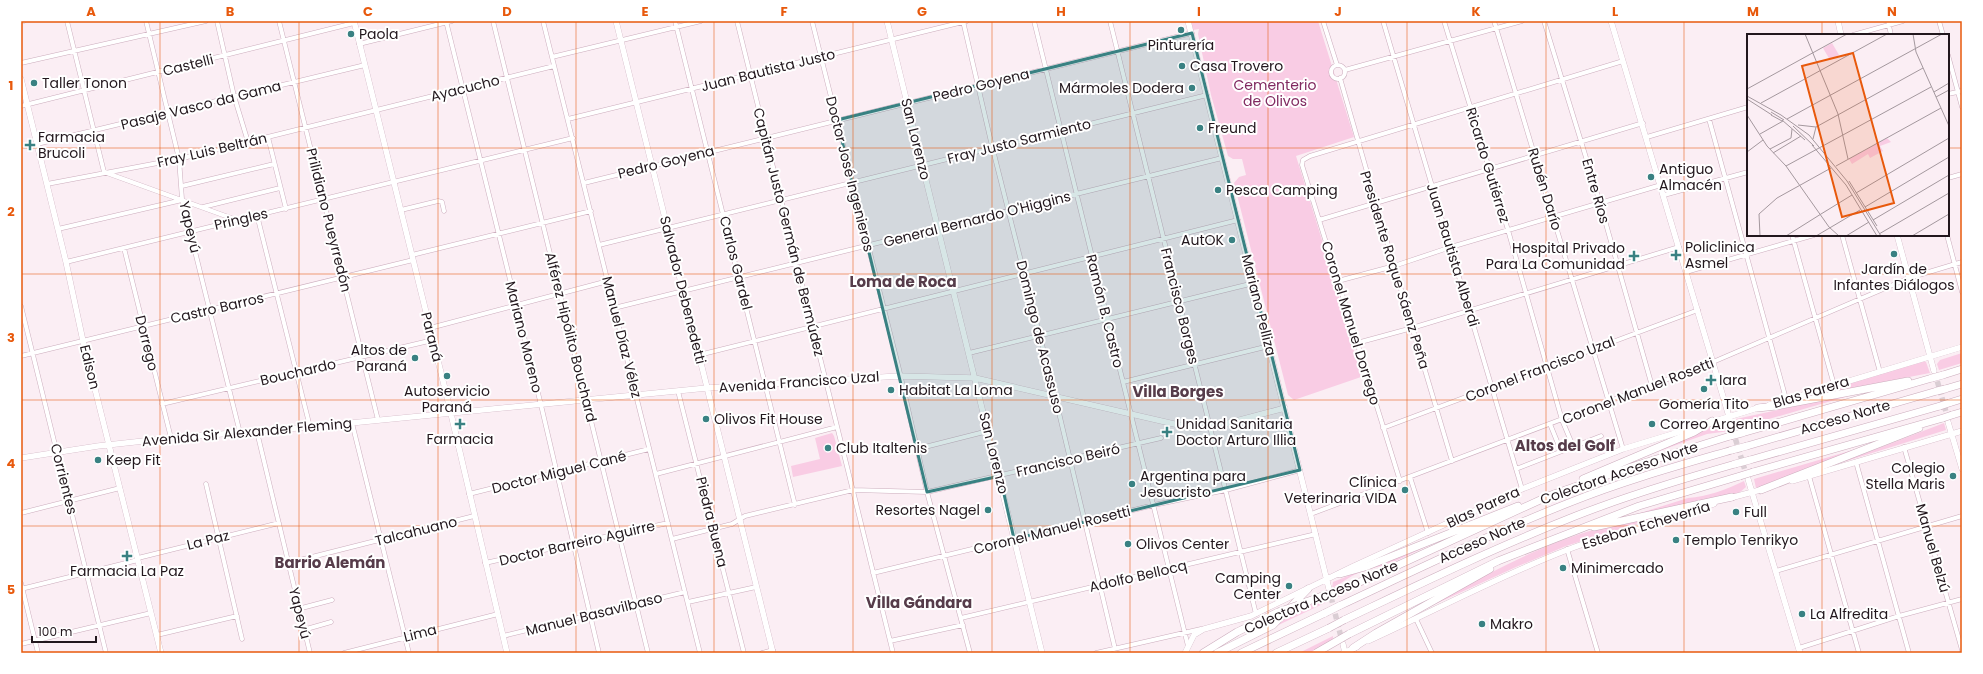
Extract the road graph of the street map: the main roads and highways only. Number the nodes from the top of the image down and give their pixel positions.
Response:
1 (1962, 369) edge
2 (1933, 374) junction
3 (1962, 384) edge
4 (1962, 400) edge
5 (1758, 408) road end
6 (1962, 412) edge
7 (1947, 418) junction
8 (1712, 421) road end
9 (1761, 490) road end
10 (1551, 495) junction
11 (1732, 497) road end
12 (1567, 533) junction
13 (1527, 549) junction
14 (1340, 574) road end
15 (1308, 589) road end
16 (1353, 648) road end
17 (1204, 653) edge
18 (1217, 653) edge
19 (1241, 653) edge
20 (1276, 653) edge
21 (1316, 653) edge

1 - 2 highway, Colectora Acceso Norte, bridge
2 - 5 highway
2 - 10 highway, Colectora Acceso Norte, bridge
3 - 19 highway, Acceso Norte, bridge
4 - 20 highway, Acceso Norte, bridge
6 - 7 highway
7 - 9 highway
7 - 12 highway, bridge
8 - 10 highway
10 - 14 highway
10 - 17 highway, Colectora Acceso Norte, bridge
11 - 12 highway
12 - 13 highway
13 - 16 highway
13 - 21 highway, bridge
15 - 18 highway

